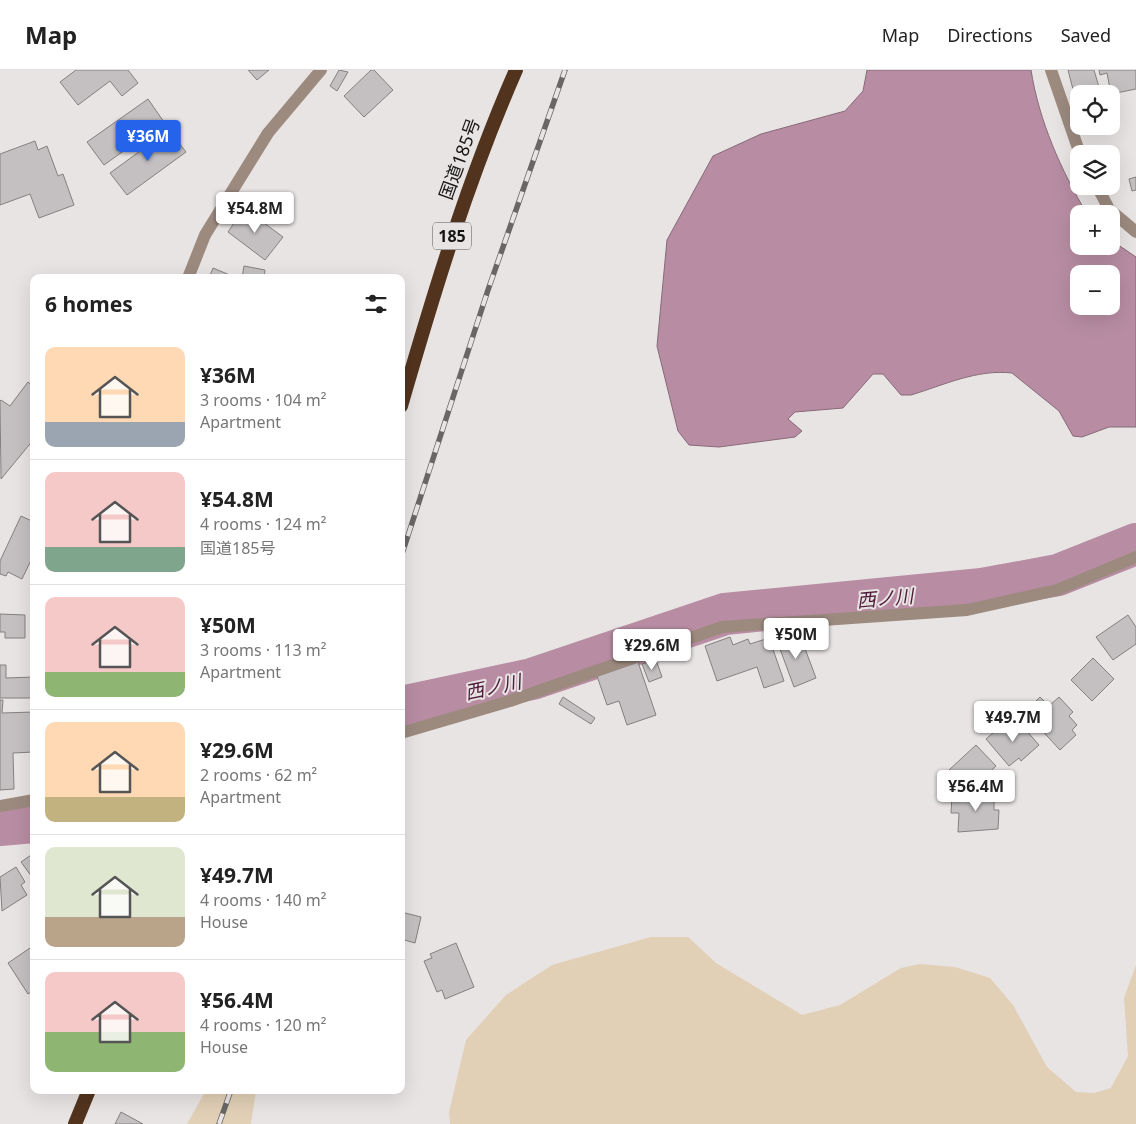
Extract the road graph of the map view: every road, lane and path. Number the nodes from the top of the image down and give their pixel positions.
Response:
1 (321, 70) edge
2 (516, 70) edge
3 (1051, 70) edge
4 (1077, 145) edge
5 (1102, 195) edge
6 (1136, 232) edge
7 (190, 274) edge
8 (405, 393) edge
9 (1136, 557) edge
10 (405, 732) edge
11 (30, 801) edge
12 (0, 806) edge
13 (87, 1094) edge
14 (75, 1124) edge

1 - 7 street
2 - 8 highway, 国道185号 / 185
3 - 4 street
5 - 6 street
9 - 10 street
11 - 12 street
13 - 14 highway

